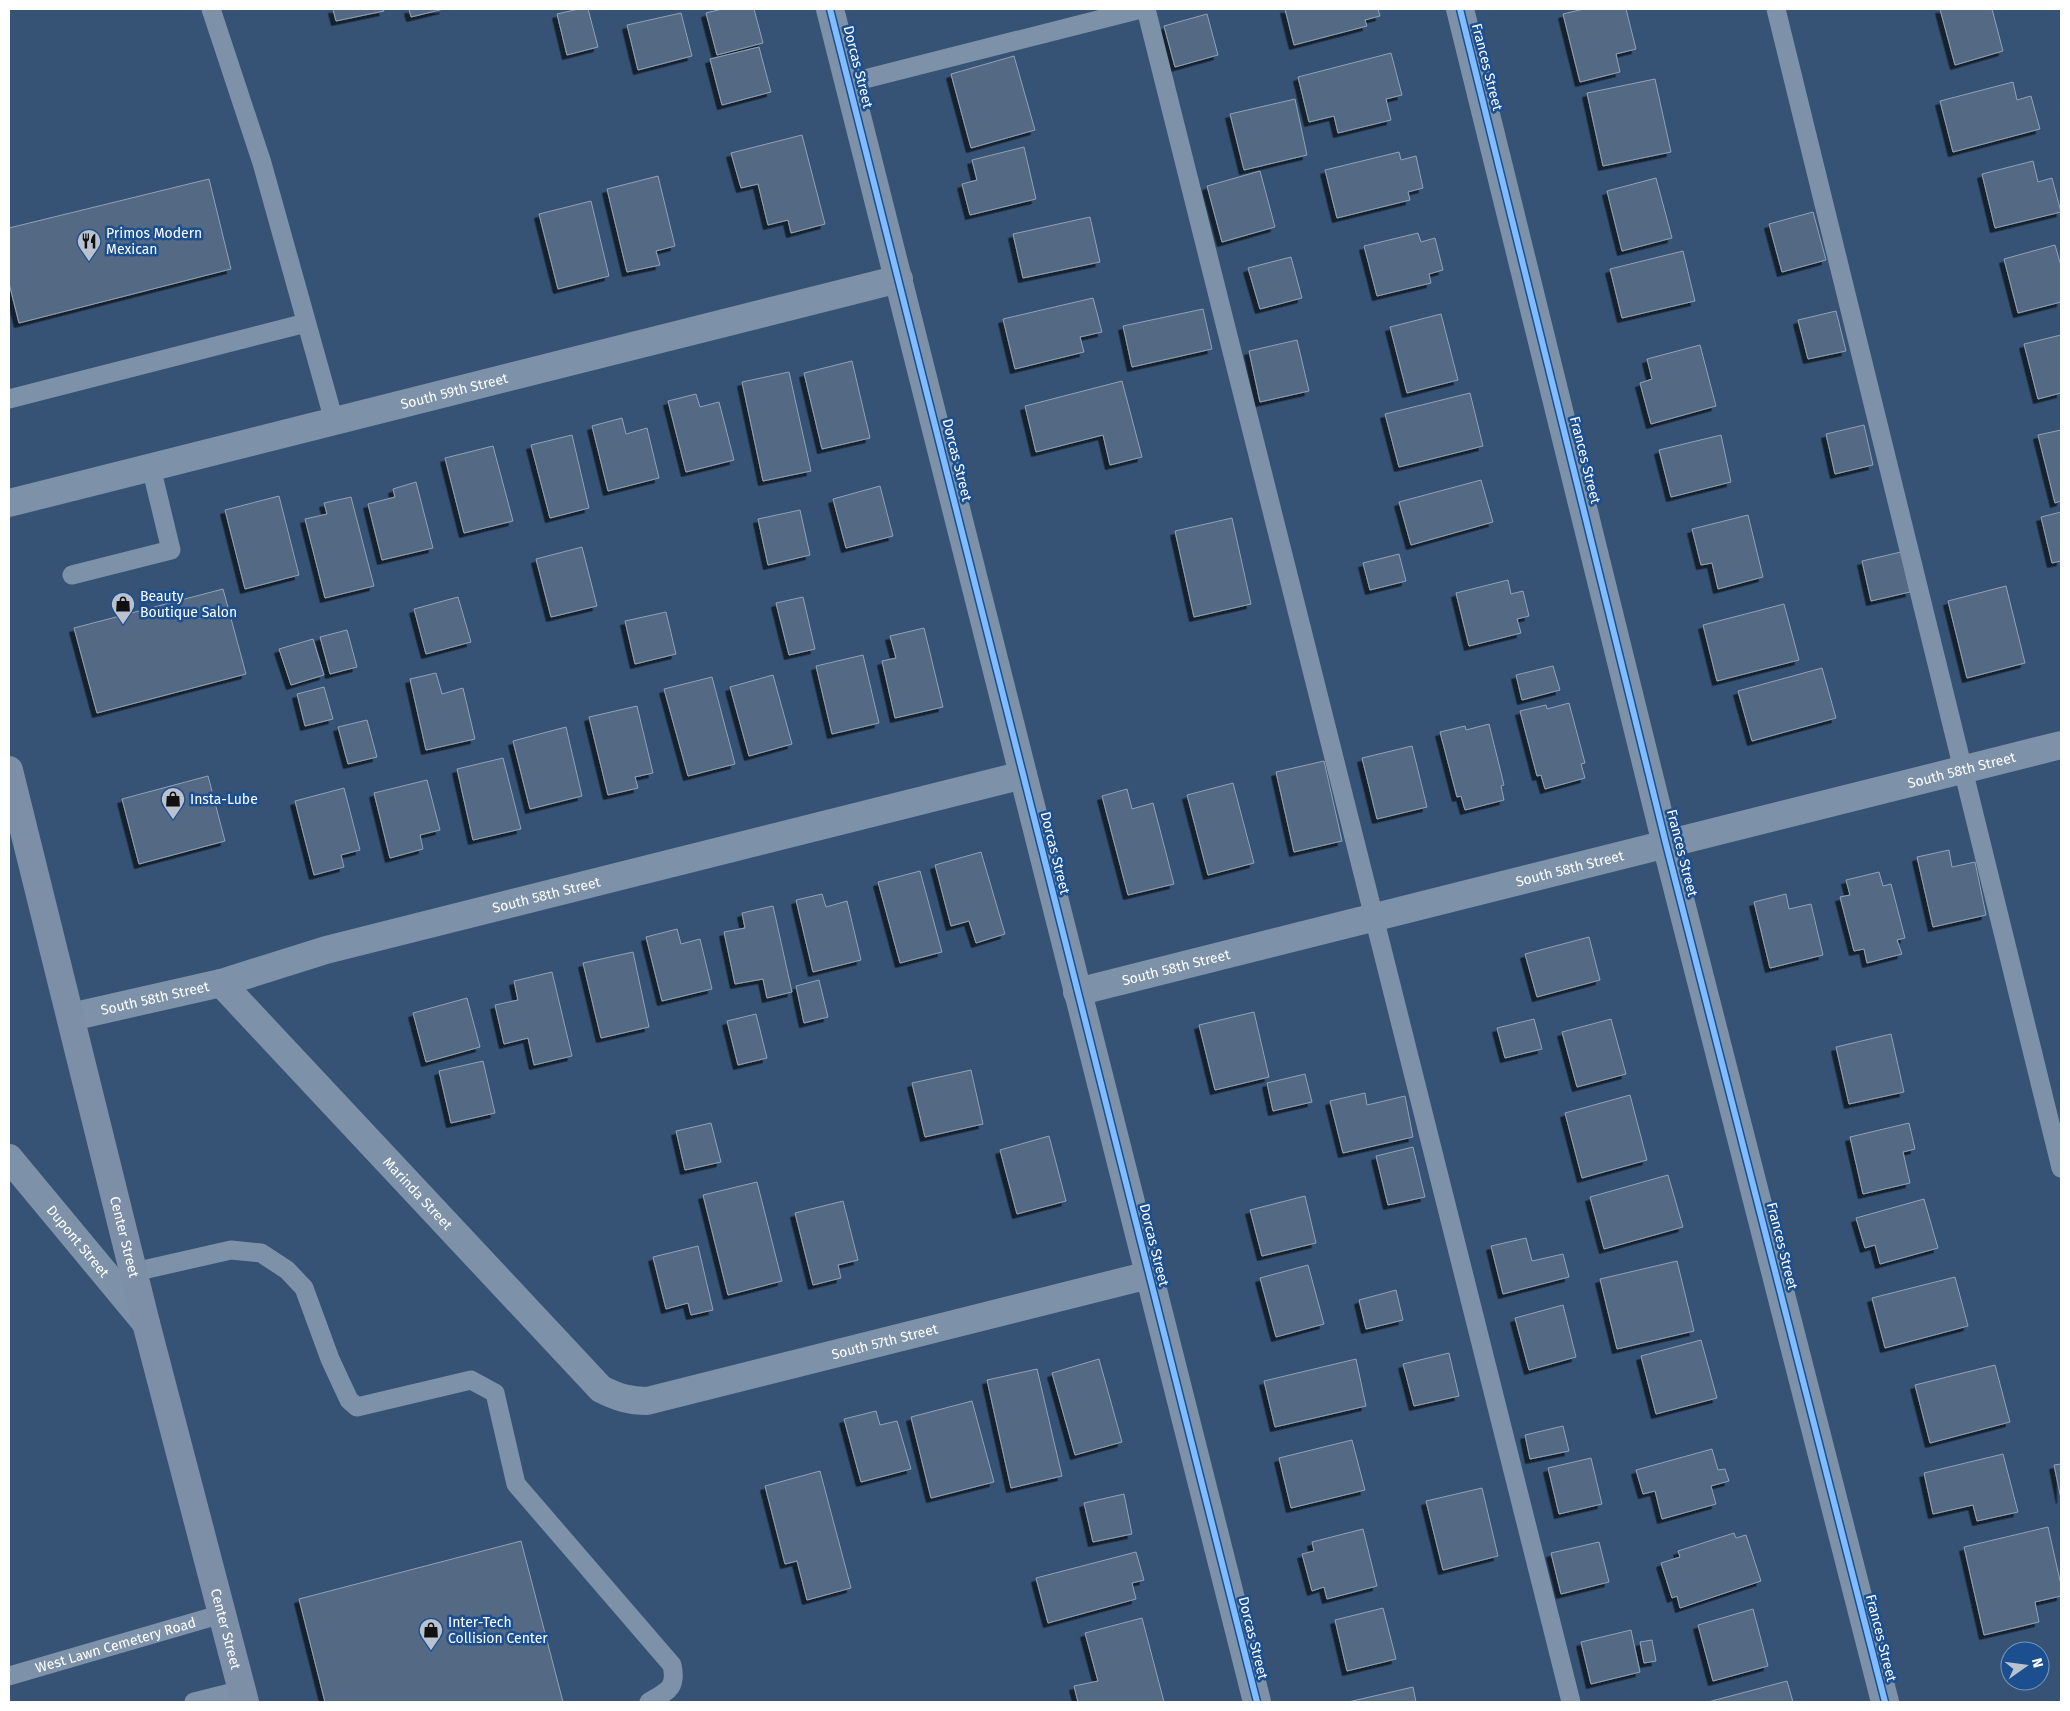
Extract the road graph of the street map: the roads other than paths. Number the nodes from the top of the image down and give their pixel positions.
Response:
1 (211, 9) edge
2 (830, 9) edge
3 (1141, 9) edge
4 (1146, 9) edge
5 (1460, 9) edge
6 (1776, 9) edge
7 (849, 83) junction
8 (899, 279) junction
9 (306, 323) junction
10 (9, 399) edge
11 (334, 421) junction
12 (151, 467) junction
13 (9, 503) edge
14 (72, 575) dead end
15 (2061, 745) edge
16 (9, 770) edge
17 (1961, 770) junction
18 (1023, 775) junction
19 (1666, 844) junction
20 (1375, 917) junction
21 (221, 984) junction
22 (1077, 992) junction
23 (72, 1017) junction
24 (9, 1158) edge
25 (2061, 1168) edge
26 (134, 1272) junction
27 (1149, 1274) junction
28 (146, 1323) junction
29 (618, 1398) joint
30 (222, 1614) junction
31 (9, 1676) edge
32 (243, 1696) edge
33 (194, 1702) edge
34 (649, 1702) edge
35 (1257, 1702) edge
36 (1571, 1702) edge
37 (1885, 1702) edge

1 - 9 lane
2 - 7 street, Dorcas Street
3 - 7 lane
4 - 20 lane
5 - 19 street, Frances Street
6 - 17 lane
7 - 8 street, Dorcas Street
8 - 11 street, South 59th Street
8 - 18 street, Dorcas Street
9 - 10 lane
9 - 11 lane
11 - 12 street, South 59th Street
12 - 13 street, South 59th Street
12 - 14 lane
15 - 17 street, South 58th Street
16 - 23 main road, Center Street
17 - 19 street, South 58th Street
17 - 25 lane
18 - 21 street, South 58th Street
18 - 22 street, Dorcas Street
19 - 20 street, South 58th Street
19 - 37 street, Frances Street
20 - 22 street, South 58th Street
20 - 36 lane
21 - 23 street, South 58th Street
21 - 29 street, Marinda Street
22 - 27 street, Dorcas Street
23 - 26 main road, Center Street
24 - 28 street, Dupont Street
26 - 28 main road, Center Street
26 - 34 lane
27 - 29 street, South 57th Street
27 - 35 street, Dorcas Street
28 - 30 main road, Center Street
30 - 31 lane, West Lawn Cemetery Road
30 - 32 main road, Center Street
32 - 33 lane

